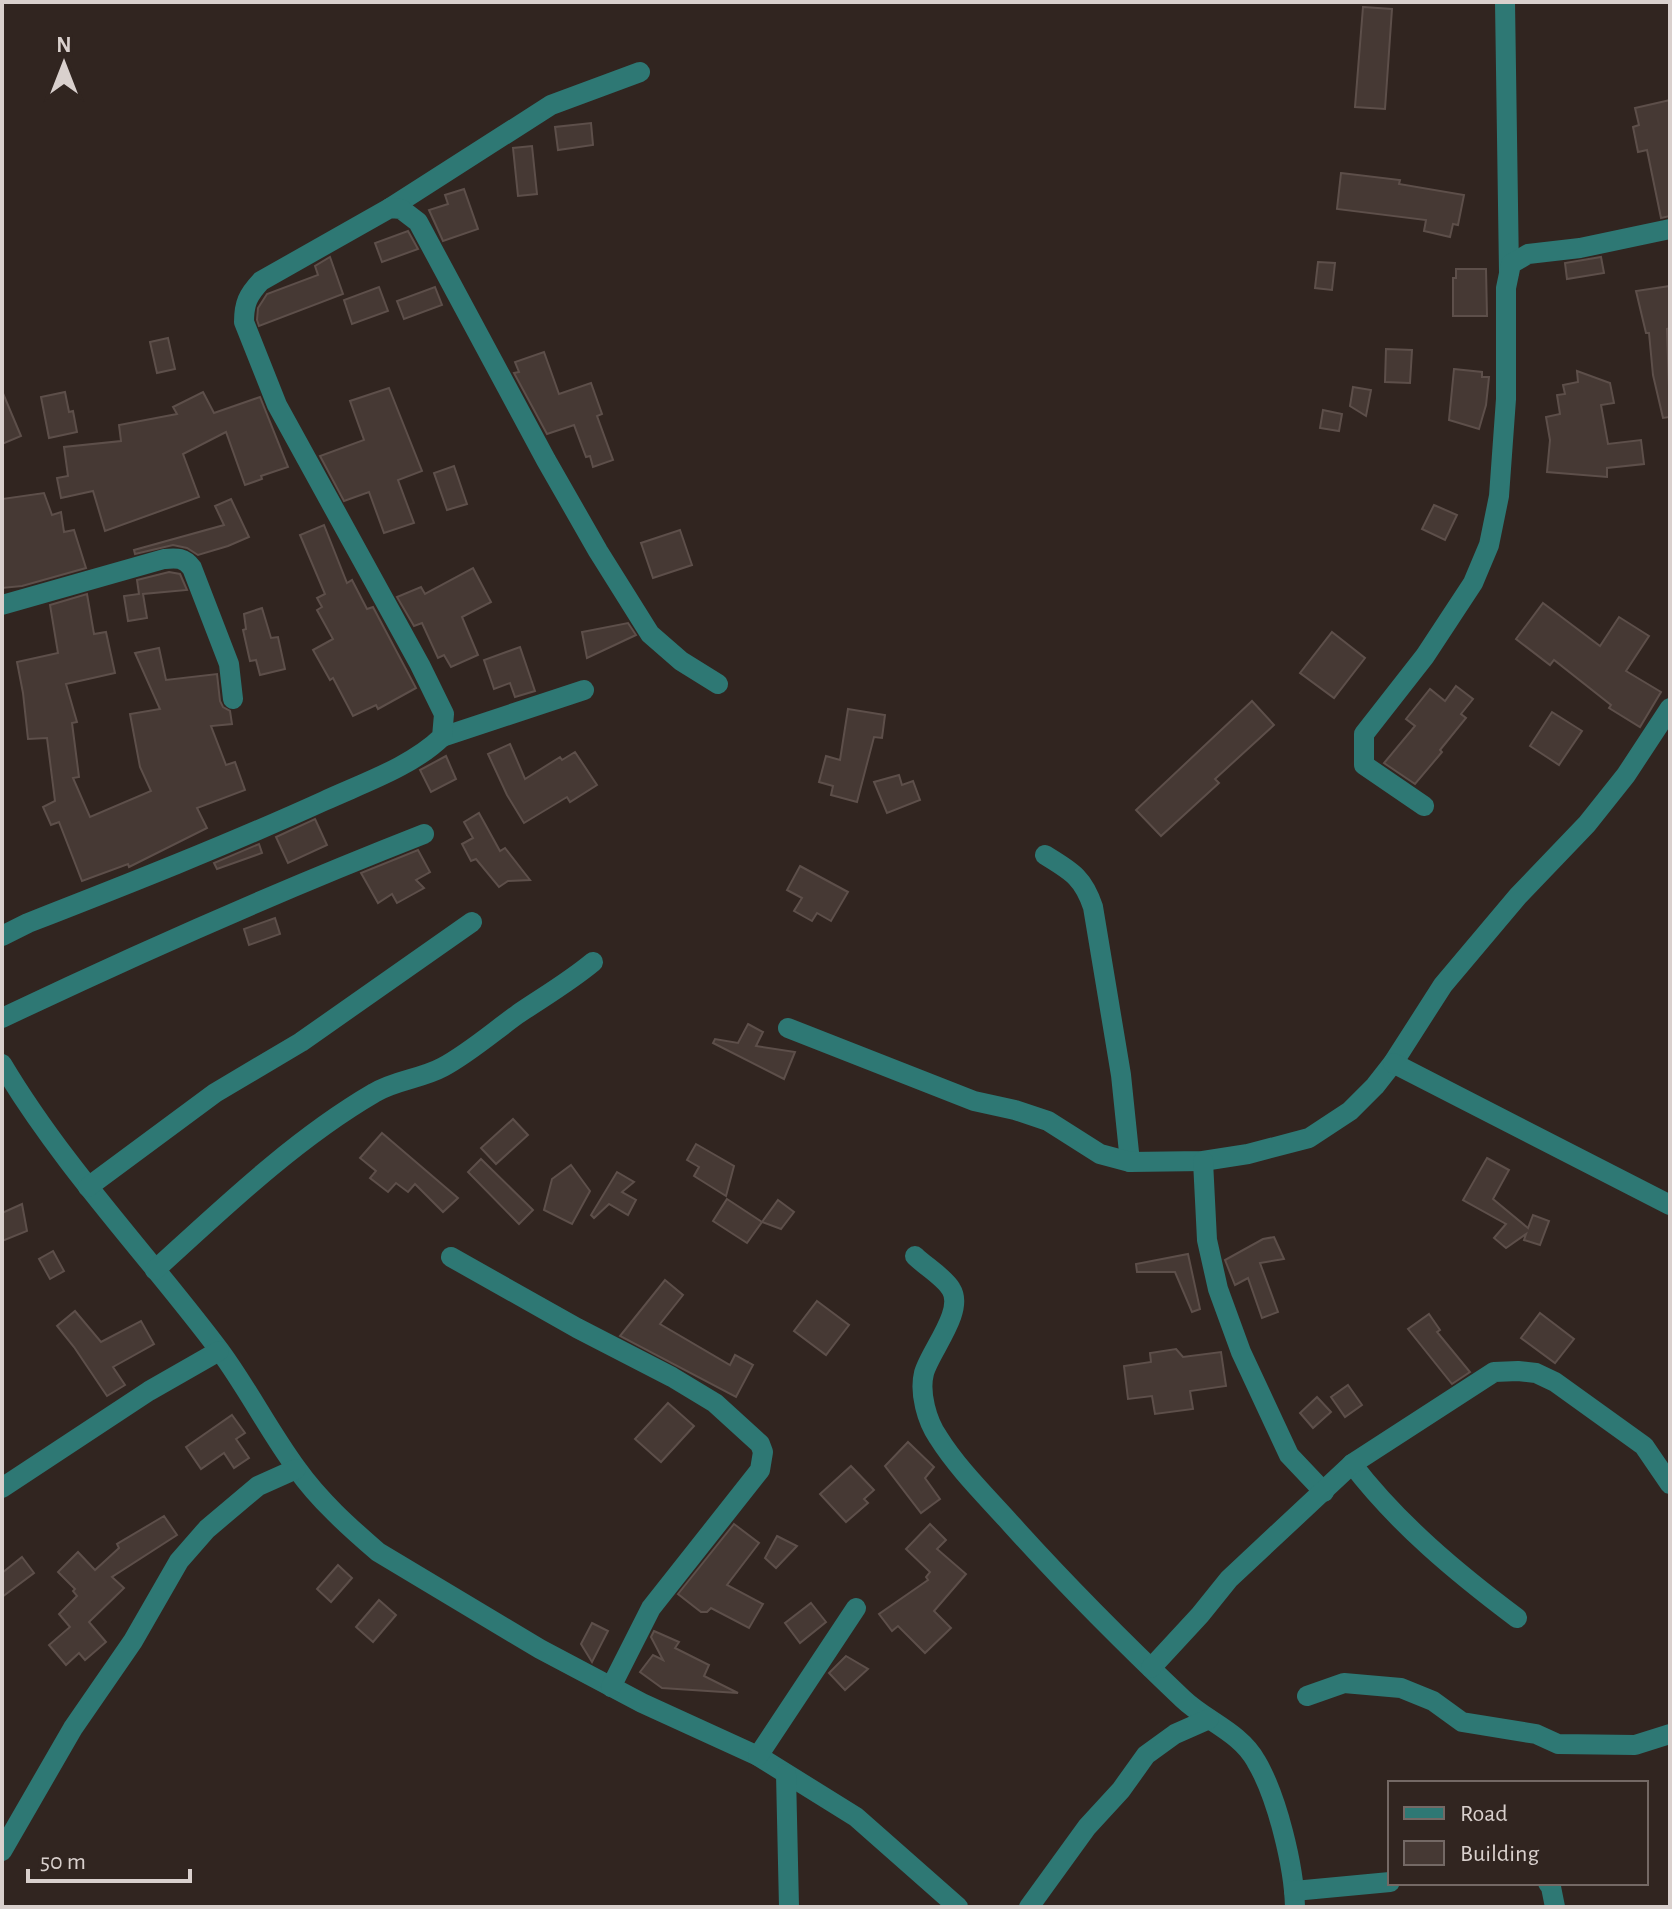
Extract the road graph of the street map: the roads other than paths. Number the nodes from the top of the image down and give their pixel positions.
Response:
1 (1505, 2) edge
2 (640, 72) dead end
3 (390, 208) junction
4 (1670, 229) edge
5 (1509, 272) junction
6 (2, 605) edge
7 (718, 684) dead end
8 (584, 690) dead end
9 (233, 699) dead end
10 (1670, 708) edge
11 (442, 737) junction
12 (1424, 806) dead end
13 (424, 834) dead end
14 (1045, 855) dead end
15 (472, 922) dead end
16 (2, 936) edge
17 (593, 962) dead end
18 (2, 1018) edge
19 (788, 1028) dead end
20 (1393, 1063) junction
21 (2, 1064) edge
22 (1203, 1161) junction
23 (1130, 1162) junction
24 (88, 1187) junction
25 (1670, 1205) edge
26 (915, 1256) dead end
27 (451, 1257) dead end
28 (155, 1270) junction
29 (219, 1351) junction
30 (1352, 1464) junction
31 (296, 1469) junction
32 (1670, 1484) edge
33 (2, 1488) edge
34 (1324, 1492) junction
35 (856, 1608) dead end
36 (1517, 1618) dead end
37 (1151, 1668) junction
38 (611, 1687) junction
39 (1307, 1696) dead end
40 (1209, 1719) junction
41 (1670, 1734) edge
42 (758, 1756) junction
43 (786, 1774) junction
44 (2, 1851) edge
45 (1388, 1882) edge
46 (1550, 1885) edge
47 (1294, 1899) edge
48 (789, 1907) edge
49 (958, 1907) edge
50 (1029, 1907) edge
51 (1555, 1907) edge

1 - 5 street
2 - 3 street
3 - 7 street
3 - 11 street
4 - 5 street
5 - 12 street
6 - 9 street
8 - 11 street
10 - 20 street
11 - 16 street
13 - 18 street
14 - 23 street
15 - 24 street
17 - 28 street
19 - 23 street
20 - 22 street
20 - 25 street
21 - 24 street
22 - 23 street
22 - 34 street
24 - 28 street
26 - 37 street
27 - 38 street
28 - 29 street
29 - 31 street
29 - 33 street
30 - 32 street
30 - 34 street
30 - 36 street
31 - 38 street
31 - 44 street
34 - 37 street
35 - 42 street
37 - 40 street
38 - 42 street
39 - 41 street
40 - 47 street
40 - 50 street
42 - 43 street
43 - 48 street
43 - 49 street
45 - 47 street
46 - 51 street

